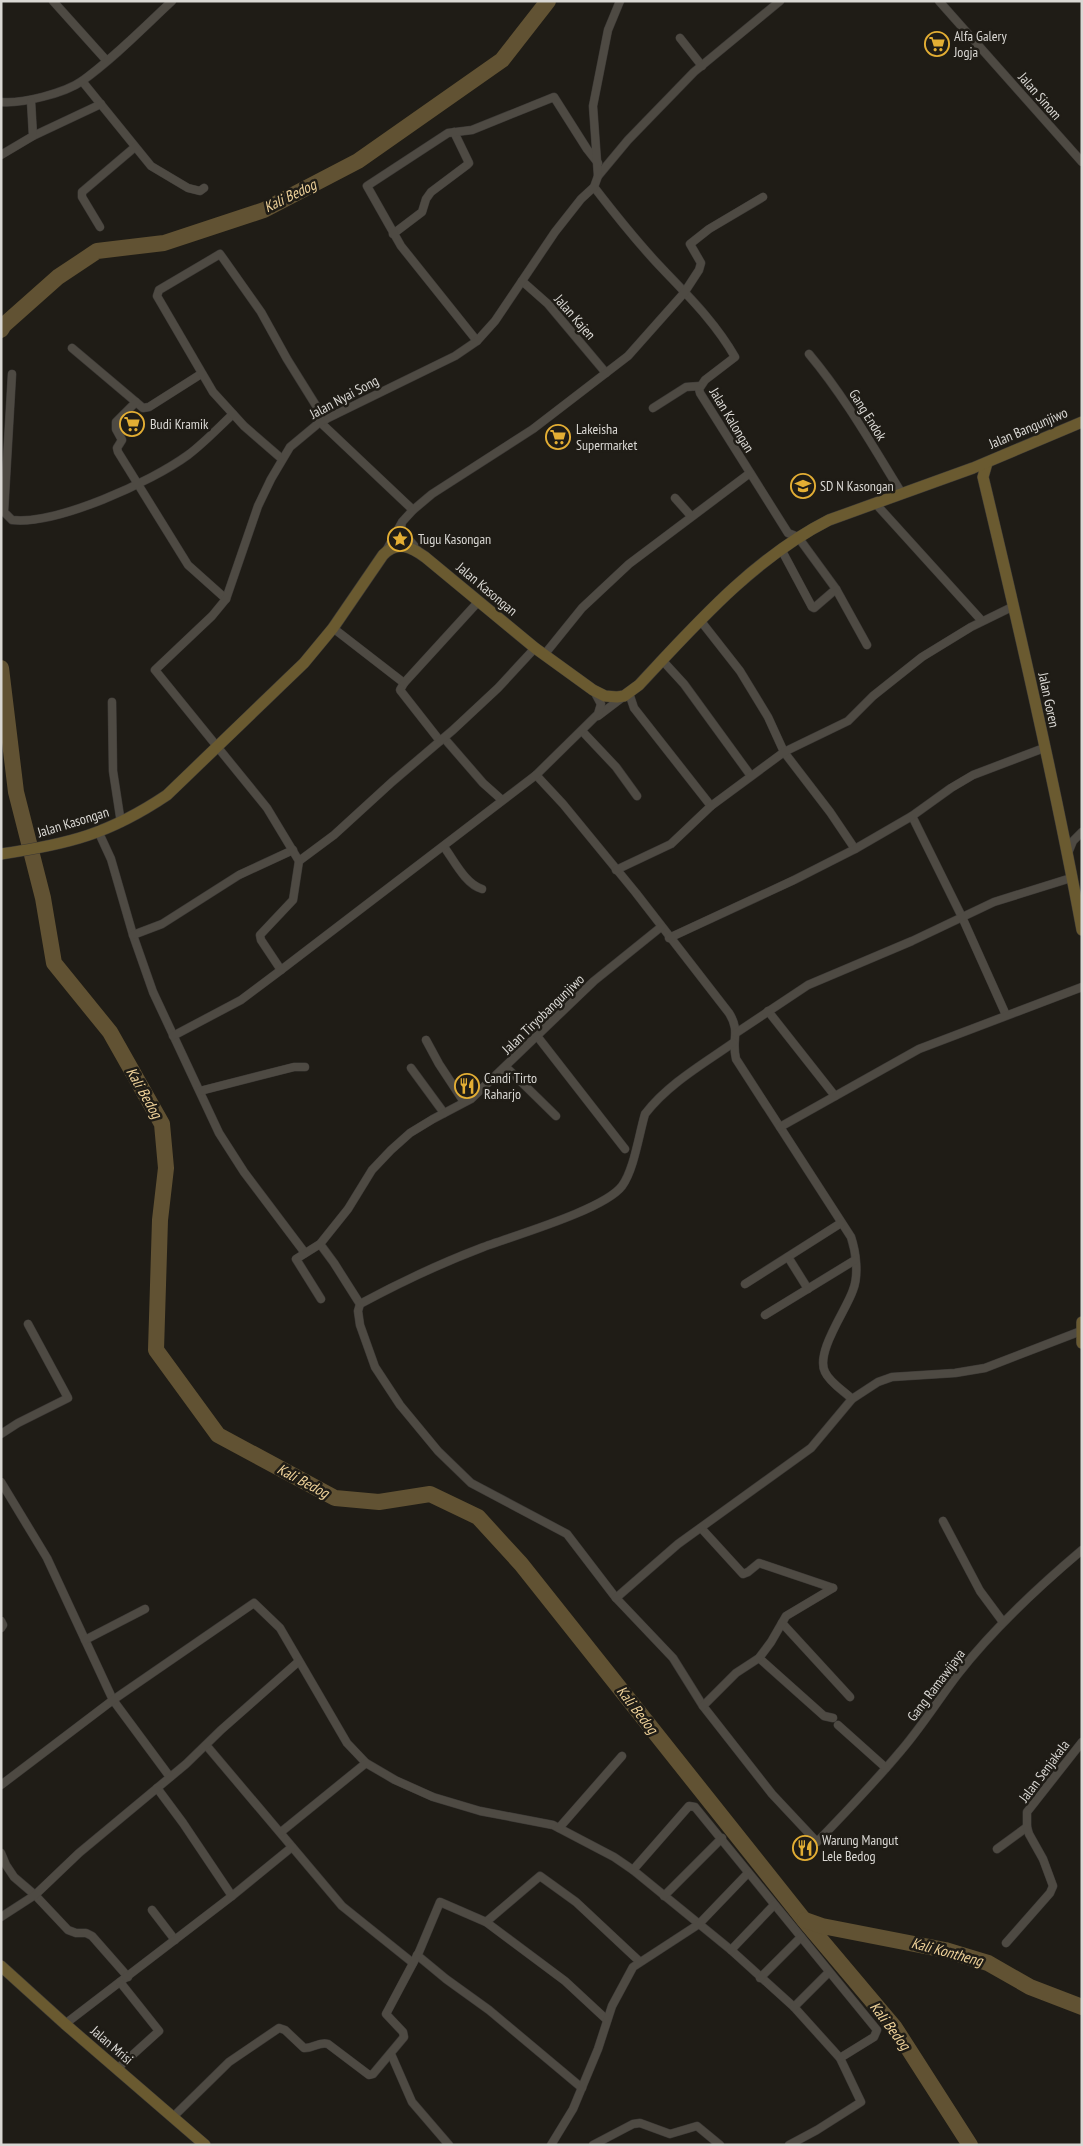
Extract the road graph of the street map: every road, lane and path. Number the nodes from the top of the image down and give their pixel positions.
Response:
1 (53, 1) edge
2 (172, 1) edge
3 (620, 1) edge
4 (780, 1) edge
5 (939, 1) edge
6 (680, 38) dead end
7 (106, 60) junction
8 (702, 66) junction
9 (82, 81) junction
10 (31, 101) junction
11 (1, 102) edge
12 (101, 104) junction
13 (454, 132) junction
14 (33, 136) junction
15 (135, 146) junction
16 (1, 155) edge
17 (1082, 162) edge
18 (598, 163) junction
19 (598, 176) junction
20 (594, 187) junction
21 (204, 188) dead end
22 (763, 197) dead end
23 (100, 227) dead end
24 (393, 234) junction
25 (522, 281) junction
26 (684, 293) junction
27 (477, 341) junction
28 (72, 348) dead end
29 (809, 354) dead end
30 (606, 372) junction
31 (12, 374) dead end
32 (201, 374) junction
33 (700, 386) junction
34 (136, 402) junction
35 (654, 408) dead end
36 (233, 414) junction
37 (323, 421) junction
38 (1082, 422) edge
39 (282, 459) junction
40 (987, 463) junction
41 (973, 468) junction
42 (750, 473) junction
43 (983, 477) junction
44 (138, 484) junction
45 (901, 492) junction
46 (675, 498) dead end
47 (875, 502) junction
48 (413, 510) junction
49 (691, 516) junction
50 (402, 522) junction
51 (798, 537) junction
52 (782, 549) junction
53 (384, 555) junction
54 (426, 557) junction
55 (836, 589) junction
56 (226, 599) junction
57 (478, 602) junction
58 (1014, 606) junction
59 (700, 620) junction
60 (982, 621) junction
61 (334, 628) junction
62 (867, 645) dead end
63 (540, 651) junction
64 (662, 660) junction
65 (404, 683) junction
66 (593, 690) junction
67 (626, 694) junction
68 (112, 702) dead end
69 (593, 720) junction
70 (582, 731) junction
71 (442, 739) junction
72 (216, 746) junction
73 (1044, 748) junction
74 (784, 752) junction
75 (536, 775) junction
76 (751, 776) junction
77 (637, 796) dead end
78 (502, 800) junction
79 (712, 806) junction
80 (912, 816) junction
81 (121, 823) junction
82 (1062, 831) junction
83 (99, 833) junction
84 (1079, 835) edge
85 (444, 847) junction
86 (855, 849) junction
87 (293, 850) junction
88 (1, 854) edge
89 (1067, 854) junction
90 (299, 861) junction
91 (616, 870) junction
92 (1072, 878) junction
93 (482, 888) dead end
94 (1078, 888) edge
95 (962, 917) junction
96 (661, 927) junction
97 (1082, 930) edge
98 (133, 936) junction
99 (669, 938) junction
100 (281, 970) junction
101 (1082, 987) edge
102 (768, 1011) junction
103 (1006, 1015) junction
104 (736, 1033) junction
105 (173, 1036) junction
106 (537, 1036) junction
107 (426, 1040) dead end
108 (733, 1043) junction
109 (305, 1067) dead end
110 (506, 1067) junction
111 (411, 1068) dead end
112 (200, 1091) junction
113 (835, 1096) junction
114 (464, 1102) junction
115 (444, 1113) junction
116 (556, 1116) dead end
117 (780, 1127) junction
118 (625, 1149) dead end
119 (841, 1223) junction
120 (320, 1244) junction
121 (305, 1253) junction
122 (788, 1256) junction
123 (855, 1260) junction
124 (744, 1284) dead end
125 (808, 1289) junction
126 (321, 1298) dead end
127 (360, 1304) junction
128 (765, 1315) dead end
129 (28, 1324) dead end
130 (1081, 1332) edge
131 (852, 1399) junction
132 (1, 1434) edge
133 (1, 1482) edge
134 (943, 1521) dead end
135 (701, 1528) junction
136 (1082, 1550) edge
137 (616, 1598) junction
138 (145, 1609) dead end
139 (1, 1621) edge
140 (1003, 1622) junction
141 (782, 1623) junction
142 (1, 1628) edge
143 (85, 1640) junction
144 (759, 1658) junction
145 (298, 1662) junction
146 (850, 1697) dead end
147 (113, 1700) junction
148 (703, 1706) junction
149 (833, 1718) dead end
150 (838, 1725) dead end
151 (1082, 1742) edge
152 (206, 1745) junction
153 (622, 1756) dead end
154 (366, 1763) junction
155 (886, 1768) junction
156 (170, 1777) junction
157 (1, 1786) edge
158 (157, 1788) junction
159 (1027, 1827) junction
160 (559, 1828) junction
161 (281, 1832) junction
162 (722, 1838) junction
163 (292, 1847) junction
164 (997, 1849) dead end
165 (1, 1853) edge
166 (633, 1870) junction
167 (748, 1873) junction
168 (35, 1895) junction
169 (232, 1896) junction
170 (664, 1896) junction
171 (774, 1905) junction
172 (152, 1910) dead end
173 (1, 1917) edge
174 (486, 1922) junction
175 (699, 1924) junction
176 (801, 1937) junction
177 (175, 1940) junction
178 (1006, 1943) dead end
179 (731, 1950) junction
180 (417, 1955) junction
181 (639, 1961) junction
182 (413, 1963) junction
183 (1, 1966) edge
184 (829, 1972) junction
185 (128, 1976) junction
186 (760, 1978) junction
187 (120, 1982) junction
188 (794, 2008) junction
189 (607, 2020) junction
190 (65, 2024) junction
191 (390, 2054) junction
192 (840, 2058) junction
193 (117, 2069) junction
194 (582, 2088) junction
195 (173, 2117) junction
196 (205, 2145) edge
197 (449, 2145) edge
198 (551, 2145) edge
199 (593, 2145) edge
200 (720, 2145) edge
201 (789, 2145) edge

1 - 7 street
2 - 7 street
3 - 18 street
4 - 8 street
5 - 17 street, Jalan Sinom
6 - 8 street
7 - 9 street
8 - 19 street
9 - 10 street
9 - 12 street
10 - 11 street
10 - 14 street
12 - 14 street
12 - 15 street
13 - 18 street
13 - 24 street
13 - 24 street
14 - 16 street
15 - 21 street
15 - 23 street
18 - 19 street
19 - 20 street
20 - 25 street, Jalan Nyai Song
20 - 26 street
22 - 26 street
24 - 27 street
25 - 27 street, Jalan Nyai Song
25 - 30 street, Jalan Kajen
26 - 30 street
26 - 33 street, Jalan Kalongan
27 - 37 street, Jalan Nyai Song
28 - 34 street
29 - 45 street, Gang Endok
30 - 48 street
31 - 44 street
32 - 34 street
32 - 36 street
32 - 37 street
33 - 35 street
33 - 42 street, Jalan Kalongan
34 - 44 street
36 - 39 street
36 - 44 street
37 - 39 street, Jalan Nyai Song
37 - 48 street
38 - 40 main road, Jalan Bangunjiwo
39 - 56 street, Jalan Nyai Song
40 - 41 main road
40 - 43 main road, Jalan Goren
41 - 43 main road
41 - 45 main road
42 - 49 street
42 - 51 street, Jalan Kalongan
43 - 58 main road, Jalan Goren
44 - 56 street
45 - 47 main road
46 - 49 street
47 - 51 main road
47 - 60 street
48 - 50 street
49 - 63 street
50 - 53 street
50 - 54 street
51 - 52 main road
51 - 55 street, Jalan Kalongan
52 - 55 street
52 - 59 main road
53 - 54 main road, Jalan Kasongan
53 - 61 main road, Jalan Kasongan
54 - 57 main road, Jalan Kasongan
55 - 62 street, Jalan Kalongan
56 - 72 street, Jalan Nyai Song
57 - 63 main road, Jalan Kasongan
57 - 65 street
58 - 60 street
58 - 73 main road, Jalan Goren
59 - 64 main road
59 - 74 street
60 - 74 street
61 - 65 street
61 - 72 main road, Jalan Kasongan
63 - 66 main road, Jalan Kasongan
63 - 71 street
64 - 67 main road
64 - 76 street
65 - 71 street
66 - 67 main road, Jalan Kasongan
66 - 69 street
67 - 69 street
67 - 79 street
68 - 81 street
69 - 70 street
70 - 75 street
70 - 77 street
71 - 78 street
71 - 90 street
72 - 81 main road, Jalan Kasongan
72 - 87 street
73 - 80 street
73 - 82 main road, Jalan Goren
74 - 76 street
74 - 86 street
75 - 78 street
75 - 91 street
76 - 79 street
78 - 85 street
79 - 91 street
80 - 86 street
80 - 95 street
81 - 83 main road, Jalan Kasongan
82 - 84 street
82 - 89 main road, Jalan Goren
83 - 88 main road, Jalan Kasongan
83 - 98 street
84 - 89 street
85 - 93 street
85 - 100 street
86 - 99 street
87 - 90 street
87 - 98 street
89 - 92 main road, Jalan Goren
90 - 100 street
91 - 96 street
92 - 94 main road, Jalan Goren
92 - 95 street
94 - 97 main road, Jalan Goren
95 - 102 street
95 - 103 street
96 - 99 street
96 - 106 street, Jalan Tiryobangunjiwo
98 - 105 street
99 - 104 street
100 - 105 street
101 - 103 street
102 - 104 street
102 - 113 street
103 - 113 street
104 - 108 street
105 - 112 street
106 - 110 street, Jalan Tiryobangunjiwo
106 - 118 street
107 - 114 street
108 - 117 street
108 - 127 street
109 - 112 street
110 - 114 street, Jalan Tiryobangunjiwo
110 - 116 street
111 - 115 street
112 - 121 street
113 - 117 street
114 - 115 street, Jalan Tiryobangunjiwo
115 - 120 street, Jalan Tiryobangunjiwo
117 - 119 street
119 - 122 street
119 - 123 street
120 - 121 street
120 - 127 street
121 - 126 street
122 - 124 street
122 - 125 street
123 - 125 street
123 - 131 street
125 - 128 street
127 - 137 street
129 - 132 street
130 - 131 street
131 - 135 street
133 - 143 street
134 - 140 street
135 - 137 street
135 - 141 street
136 - 140 street, Gang Ramawijaya
137 - 148 street
138 - 143 street
139 - 142 street
140 - 155 street, Gang Ramawijaya
141 - 144 street
141 - 146 street
143 - 147 street
144 - 148 street
144 - 149 street
145 - 147 street
145 - 152 street
145 - 154 street
147 - 156 street
147 - 157 street
148 - 155 street, Gang Ramawijaya
150 - 155 street
151 - 159 street, Jalan Senjakala
152 - 156 street
152 - 161 street
153 - 160 street
154 - 160 street
154 - 161 street
156 - 158 street
158 - 168 street
158 - 169 street
159 - 164 street
159 - 178 street
160 - 166 street
161 - 163 street
162 - 166 street
162 - 167 street
162 - 170 street
163 - 169 street
163 - 182 street
165 - 168 street
166 - 170 street
167 - 171 street
167 - 175 street
168 - 173 street
168 - 185 street
169 - 177 street
170 - 175 street
171 - 176 street
171 - 179 street
172 - 177 street
174 - 180 street
174 - 181 street
174 - 189 street
175 - 179 street
175 - 181 street
176 - 184 street
176 - 186 street
177 - 185 street
179 - 186 street
180 - 182 street
180 - 194 street
181 - 189 street
182 - 191 street
183 - 190 main road, Jalan Mrisi
184 - 188 street
184 - 192 street
185 - 187 street
186 - 188 street
187 - 190 street
187 - 193 street
188 - 192 street
189 - 194 street
190 - 193 main road, Jalan Mrisi
191 - 195 street
191 - 197 street
192 - 201 street
193 - 195 main road, Jalan Mrisi
194 - 198 street
195 - 196 main road, Jalan Mrisi
199 - 200 street

